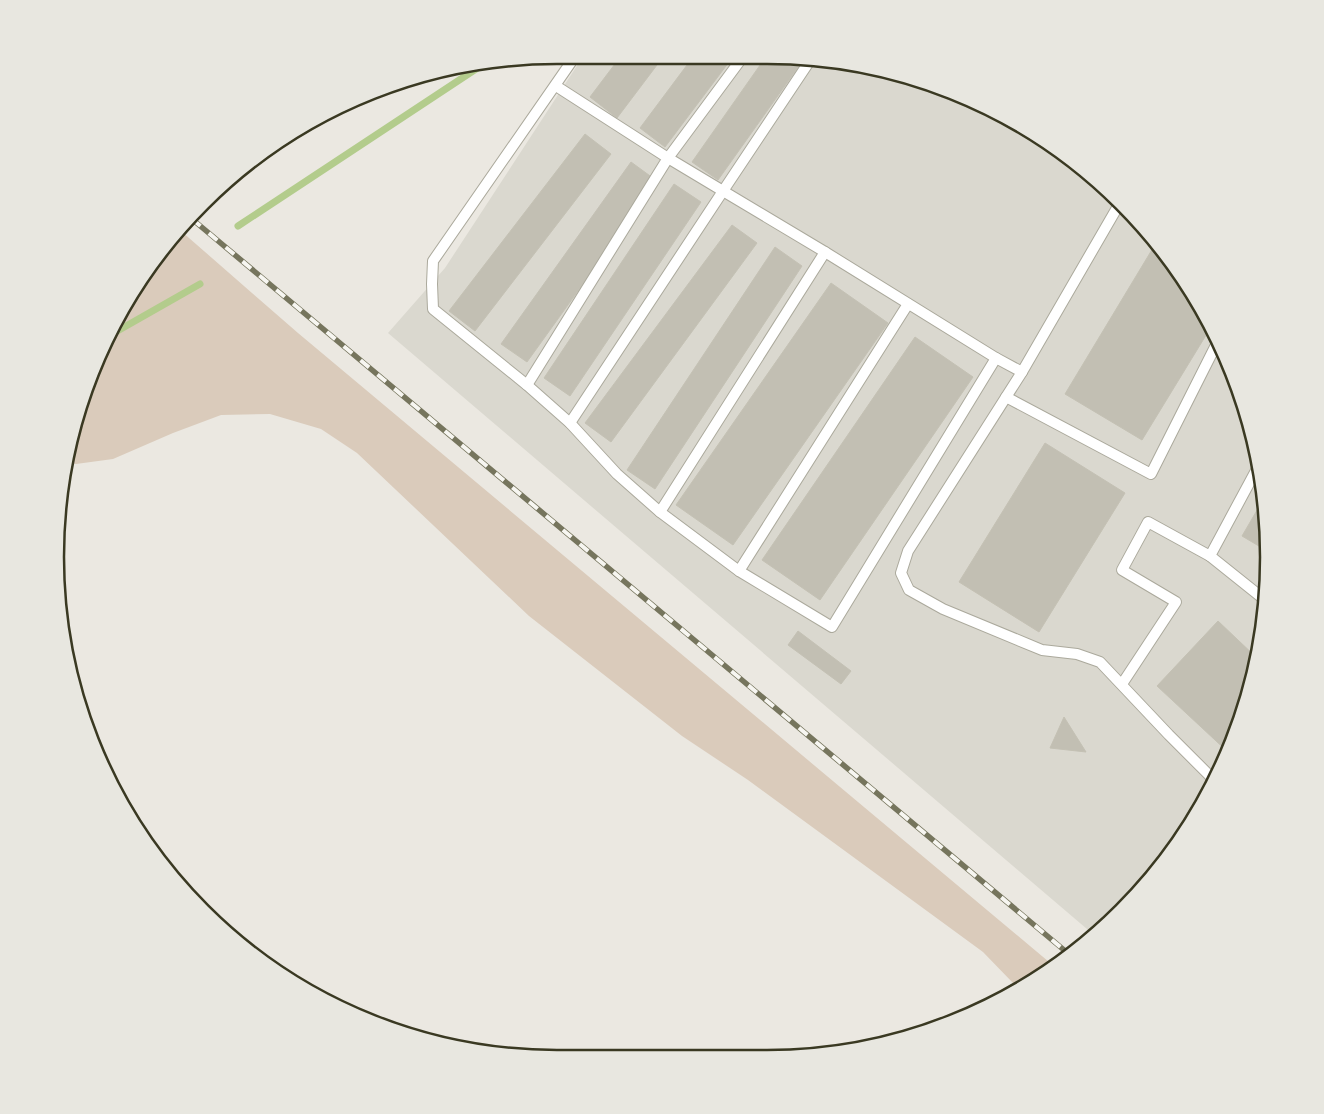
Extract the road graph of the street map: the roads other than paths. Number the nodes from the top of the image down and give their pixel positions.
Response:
1 (570, 64) edge
2 (738, 64) edge
3 (807, 66) edge
4 (556, 86) junction
5 (668, 158) junction
6 (723, 191) junction
7 (1117, 209) edge
8 (824, 252) junction
9 (908, 304) junction
10 (1214, 349) edge
11 (996, 358) junction
12 (1022, 372) junction
13 (527, 384) junction
14 (1006, 397) junction
15 (570, 423) junction
16 (1253, 476) edge
17 (660, 512) junction
18 (1210, 556) junction
19 (739, 571) junction
20 (1258, 595) edge
21 (1122, 684) junction
22 (1209, 775) edge

1 - 4 lane
2 - 5 lane
3 - 6 lane
4 - 5 lane
4 - 13 lane
5 - 6 lane
5 - 13 lane
6 - 8 lane
6 - 15 lane
7 - 12 lane
8 - 9 lane
8 - 17 lane
9 - 11 lane
9 - 19 lane
10 - 14 lane
11 - 12 lane
11 - 19 lane
12 - 14 lane
13 - 15 lane
14 - 21 lane
15 - 17 lane
16 - 18 lane
17 - 19 lane
18 - 20 lane
18 - 21 lane
21 - 22 lane

